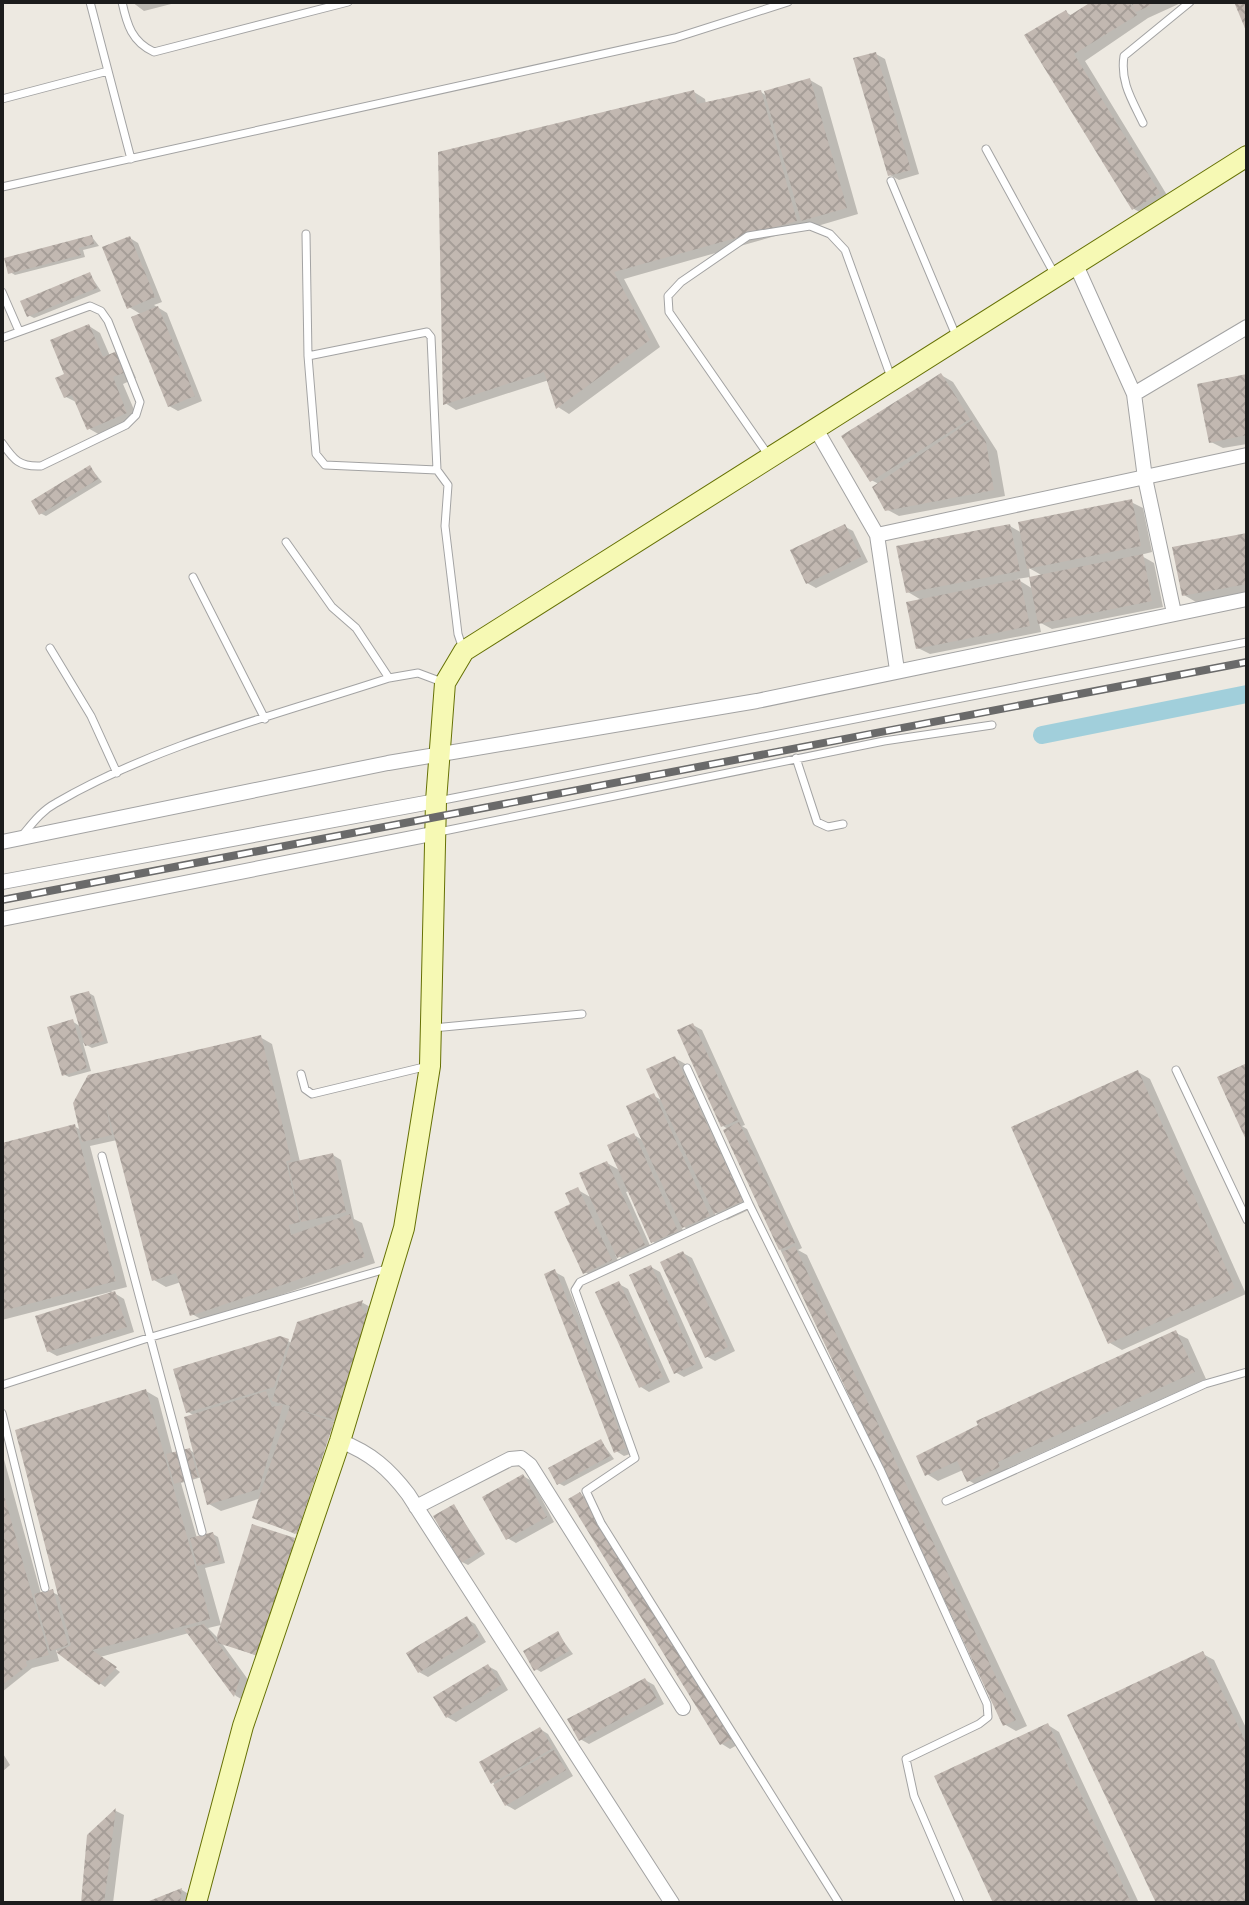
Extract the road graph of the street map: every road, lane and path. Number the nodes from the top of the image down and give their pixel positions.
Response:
1 (90, 2) edge
2 (122, 2) edge
3 (348, 2) edge
4 (788, 2) edge
5 (1190, 2) edge
6 (108, 71) junction
7 (2, 99) edge
8 (1143, 123) dead end
9 (986, 149) dead end
10 (1247, 156) edge
11 (131, 159) junction
12 (891, 181) dead end
13 (2, 187) edge
14 (306, 234) dead end
15 (1076, 265) junction
16 (1056, 277) junction
17 (2, 292) edge
18 (1247, 327) edge
19 (19, 331) junction
20 (2, 338) edge
21 (958, 339) junction
22 (308, 356) junction
23 (892, 380) junction
24 (1134, 394) junction
25 (816, 429) junction
26 (2, 443) edge
27 (1247, 455) edge
28 (771, 458) junction
29 (437, 470) junction
30 (1145, 478) junction
31 (877, 535) junction
32 (286, 542) dead end
33 (193, 577) dead end
34 (1247, 599) edge
35 (1174, 613) junction
36 (1247, 642) edge
37 (50, 648) dead end
38 (464, 651) junction
39 (897, 670) junction
40 (389, 678) junction
41 (445, 683) junction
42 (265, 719) junction
43 (992, 725) dead end
44 (440, 757) junction
45 (796, 758) junction
46 (117, 773) junction
47 (436, 801) junction
48 (843, 824) dead end
49 (437, 833) junction
50 (20, 838) junction
51 (2, 842) edge
52 (2, 882) edge
53 (2, 919) edge
54 (582, 1014) dead end
55 (431, 1028) junction
56 (430, 1066) junction
57 (687, 1068) dead end
58 (1176, 1070) dead end
59 (301, 1074) dead end
60 (102, 1156) dead end
61 (749, 1204) junction
62 (1247, 1220) edge
63 (395, 1266) junction
64 (148, 1338) junction
65 (1247, 1372) edge
66 (2, 1385) edge
67 (2, 1413) edge
68 (340, 1441) junction
69 (946, 1501) dead end
70 (416, 1507) junction
71 (202, 1532) dead end
72 (45, 1588) dead end
73 (683, 1708) dead end
74 (196, 1903) edge
75 (672, 1903) edge
76 (839, 1903) edge
77 (960, 1903) edge

1 - 6 lane
2 - 3 lane
4 - 11 lane
5 - 8 lane
6 - 7 lane
6 - 11 lane
9 - 16 lane
10 - 15 street
11 - 13 lane
12 - 21 lane
14 - 22 lane
15 - 16 street
15 - 24 street
16 - 21 street
17 - 19 lane
18 - 24 street
19 - 20 lane
19 - 26 lane
21 - 23 street
22 - 29 lane
22 - 29 lane
23 - 25 street
23 - 28 lane
24 - 30 street
25 - 28 street
25 - 31 street
27 - 30 street
28 - 38 street
29 - 38 lane
30 - 31 street
30 - 35 street
31 - 39 street
32 - 40 lane
33 - 42 lane
34 - 35 street
35 - 39 street
36 - 47 lane
37 - 46 lane
38 - 41 street
39 - 44 street
40 - 41 lane
40 - 42 lane
41 - 44 street
42 - 46 lane
43 - 45 lane
44 - 47 street
44 - 50 street
45 - 48 lane
45 - 49 lane
46 - 50 lane
47 - 49 street
47 - 52 street
49 - 53 street
49 - 55 street
50 - 51 street
54 - 55 lane
55 - 56 street
56 - 59 lane
56 - 63 street
57 - 61 lane
58 - 62 lane
60 - 64 lane
61 - 76 lane
61 - 77 lane
63 - 64 lane
63 - 68 street
64 - 66 lane
64 - 71 lane
65 - 69 lane
67 - 72 lane
68 - 70 street
68 - 74 street
70 - 73 street
70 - 75 street

